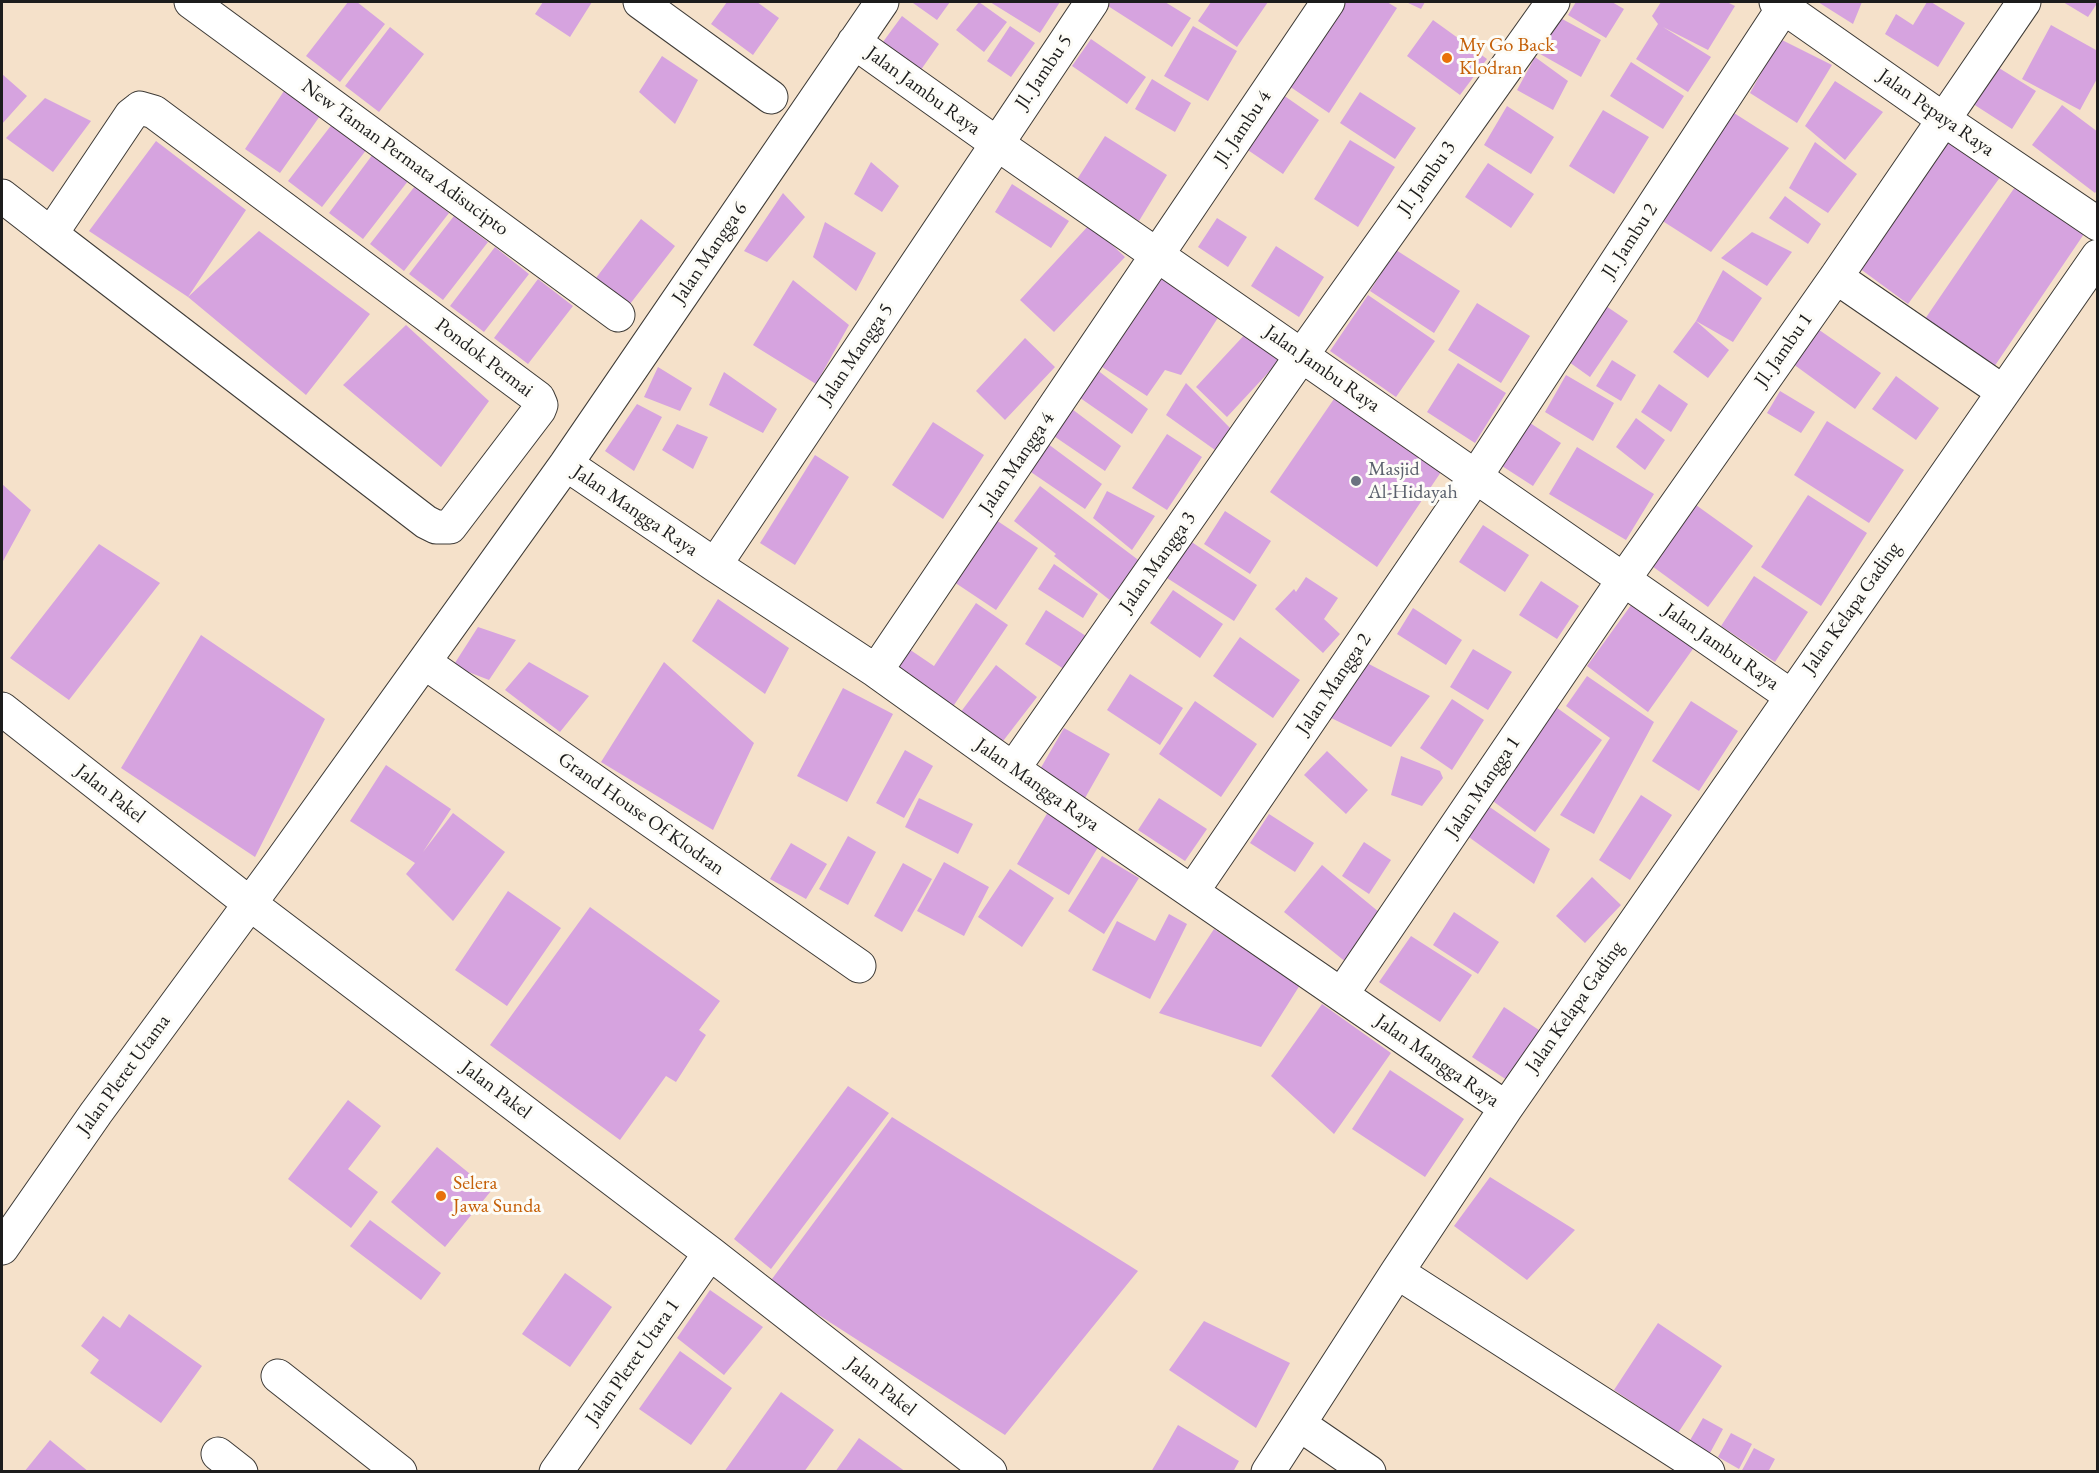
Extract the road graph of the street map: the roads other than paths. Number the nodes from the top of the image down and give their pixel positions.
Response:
1 (191, 2) edge
2 (640, 2) edge
3 (882, 2) edge
4 (1092, 2) edge
5 (1328, 2) edge
6 (1553, 2) edge
7 (2024, 2) edge
8 (1782, 3) edge
9 (854, 42) junction
10 (771, 97) dead end
11 (1943, 119) junction
12 (996, 143) junction
13 (2, 196) edge
14 (2097, 224) edge
15 (51, 234) junction
16 (1159, 255) junction
17 (2097, 256) edge
18 (1836, 277) junction
19 (618, 315) dead end
20 (1302, 355) junction
21 (2002, 391) junction
22 (566, 464) junction
23 (1476, 476) junction
24 (715, 565) junction
25 (1624, 579) junction
26 (424, 662) junction
27 (876, 671) junction
28 (1791, 696) junction
29 (2, 709) edge
30 (1013, 770) junction
31 (1192, 892) junction
32 (249, 903) junction
33 (859, 966) dead end
34 (1342, 994) junction
35 (1506, 1108) junction
36 (2, 1248) edge
37 (710, 1253) junction
38 (1396, 1272) junction
39 (278, 1376) dead end
40 (1299, 1424) junction
41 (400, 1472) edge
42 (556, 1472) edge
43 (990, 1472) edge
44 (1268, 1472) edge
45 (1369, 1472) edge
46 (1708, 1472) edge

1 - 19 street, New Taman Permata Adisucipto
2 - 10 street
3 - 9 street, Jalan Mangga 6
4 - 12 street, Jl. Jambu 5
5 - 16 street, Jl. Jambu 4
6 - 20 street, Jl. Jambu 3
7 - 11 street, Jl. Jambu 1
8 - 11 street, Jalan Pepaya Raya
8 - 23 street, Jl. Jambu 2
9 - 12 street, Jalan Jambu Raya
9 - 22 street, Jalan Mangga 6
11 - 14 street, Jalan Pepaya Raya
11 - 18 street, Jl. Jambu 1
12 - 16 street, Jalan Jambu Raya
12 - 24 street, Jalan Mangga 5
13 - 15 street, Pondok Permai
15 - 15 street, Pondok Permai
16 - 20 street, Jalan Jambu Raya
16 - 27 street, Jalan Mangga 4
17 - 21 street, Jalan Kelapa Gading
18 - 21 street
18 - 25 street, Jl. Jambu 1
20 - 23 street, Jalan Jambu Raya
20 - 30 street, Jalan Mangga 3
21 - 28 street, Jalan Kelapa Gading
22 - 24 street, Jalan Mangga Raya
22 - 26 street, Jalan Mangga 6
23 - 25 street, Jalan Jambu Raya
23 - 31 street, Jalan Mangga 2
24 - 27 street, Jalan Mangga Raya
25 - 28 street, Jalan Jambu Raya
25 - 34 street, Jalan Mangga 1
26 - 32 street, Jalan Pleret Utama
26 - 33 street, Grand House Of Klodran
27 - 30 street, Jalan Mangga Raya
28 - 35 street, Jalan Kelapa Gading
29 - 32 street, Jalan Pakel
30 - 31 street, Jalan Mangga Raya
31 - 34 street, Jalan Mangga Raya
32 - 36 street, Jalan Pleret Utama
32 - 37 street, Jalan Pakel
34 - 35 street, Jalan Mangga Raya
35 - 38 street, Jalan Kelapa Gading
37 - 42 street, Jalan Pleret Utara 1
37 - 43 street, Jalan Pakel
38 - 40 street, Jalan Kelapa Gading
38 - 46 street
39 - 41 street
40 - 44 street, Jalan Kelapa Gading
40 - 45 street

